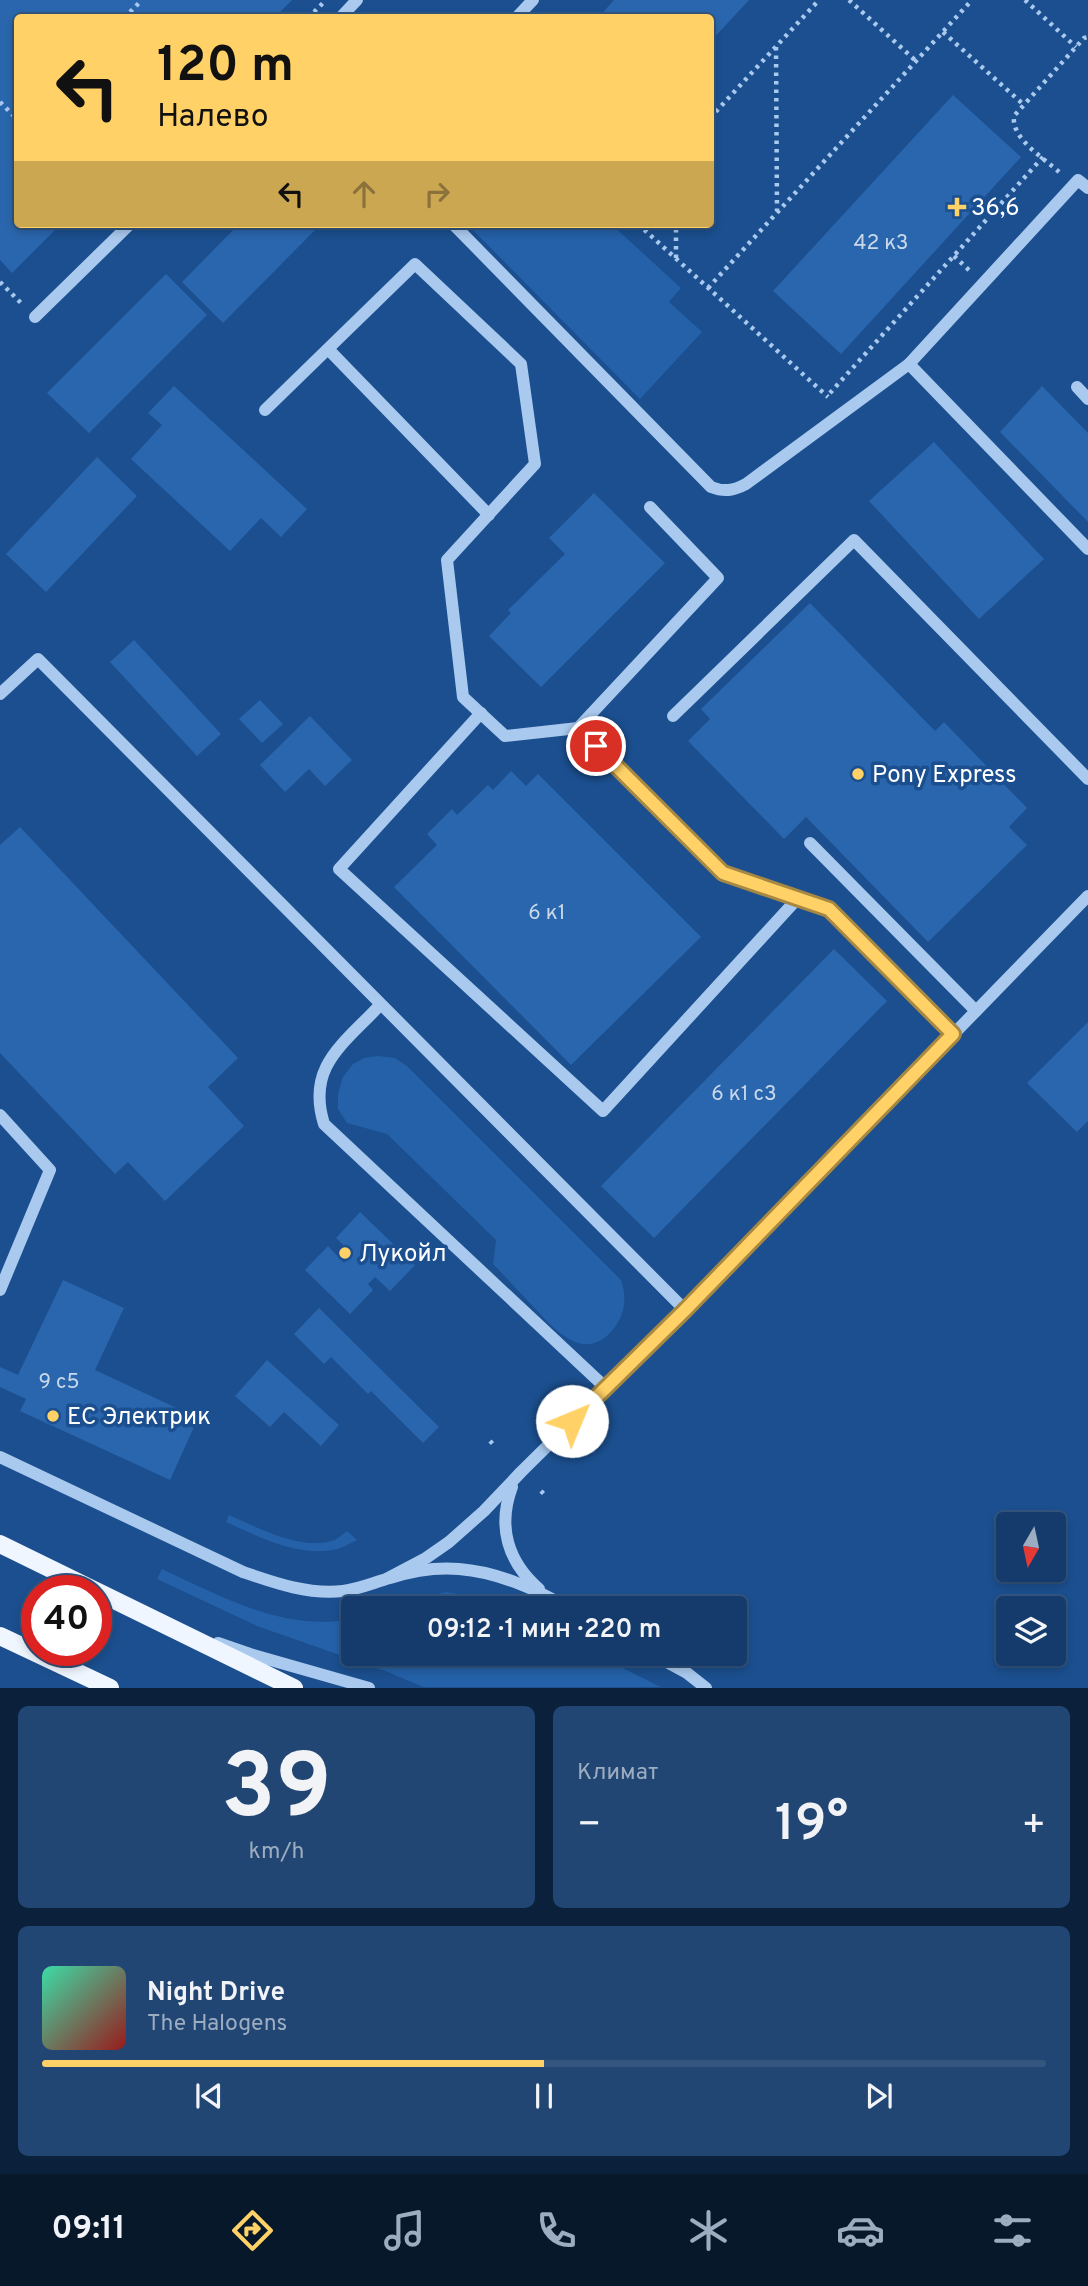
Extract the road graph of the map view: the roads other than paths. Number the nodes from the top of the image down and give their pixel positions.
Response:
1 (357, 0) edge
2 (533, 0) edge
3 (344, 14) edge
4 (520, 14) edge
5 (1088, 188) edge
6 (126, 228) edge
7 (457, 228) edge
8 (35, 317) road end
9 (328, 349) junction
10 (909, 364) junction
11 (1077, 387) dead end
12 (1088, 399) edge
13 (265, 410) dead end
14 (650, 507) dead end
15 (489, 515) junction
16 (1088, 549) edge
17 (0, 694) edge
18 (481, 713) junction
19 (673, 716) dead end
20 (578, 728) junction
21 (1088, 779) edge
22 (810, 843) dead end
23 (1088, 896) edge
24 (798, 898) junction
25 (380, 1005) junction
26 (976, 1011) junction
27 (953, 1034) junction
28 (0, 1115) edge
29 (0, 1290) edge
30 (685, 1310) junction
31 (606, 1388) junction
32 (0, 1457) edge
33 (521, 1472) junction
34 (0, 1544) edge
35 (388, 1578) junction
36 (547, 1596) edge
37 (549, 1596) edge
38 (142, 1612) junction
39 (0, 1636) edge
40 (674, 1666) edge
41 (110, 1688) edge
42 (294, 1688) edge
43 (369, 1688) edge
44 (706, 1688) edge

1 - 3 street
2 - 4 street
5 - 10 street
6 - 8 street
7 - 10 street
9 - 13 street
9 - 15 street
9 - 15 street
10 - 16 street
11 - 12 street
14 - 20 street
15 - 18 street
17 - 25 street
18 - 20 street
18 - 24 street
19 - 21 street
20 - 24 street
22 - 26 street
23 - 26 street
24 - 27 street
25 - 30 street
25 - 31 street
26 - 27 street
27 - 30 street
28 - 29 street
30 - 31 street
31 - 33 street
32 - 35 street
33 - 35 street
33 - 37 street
34 - 38 main road
35 - 36 street
38 - 42 main road
38 - 43 street
39 - 41 main road
40 - 44 street

